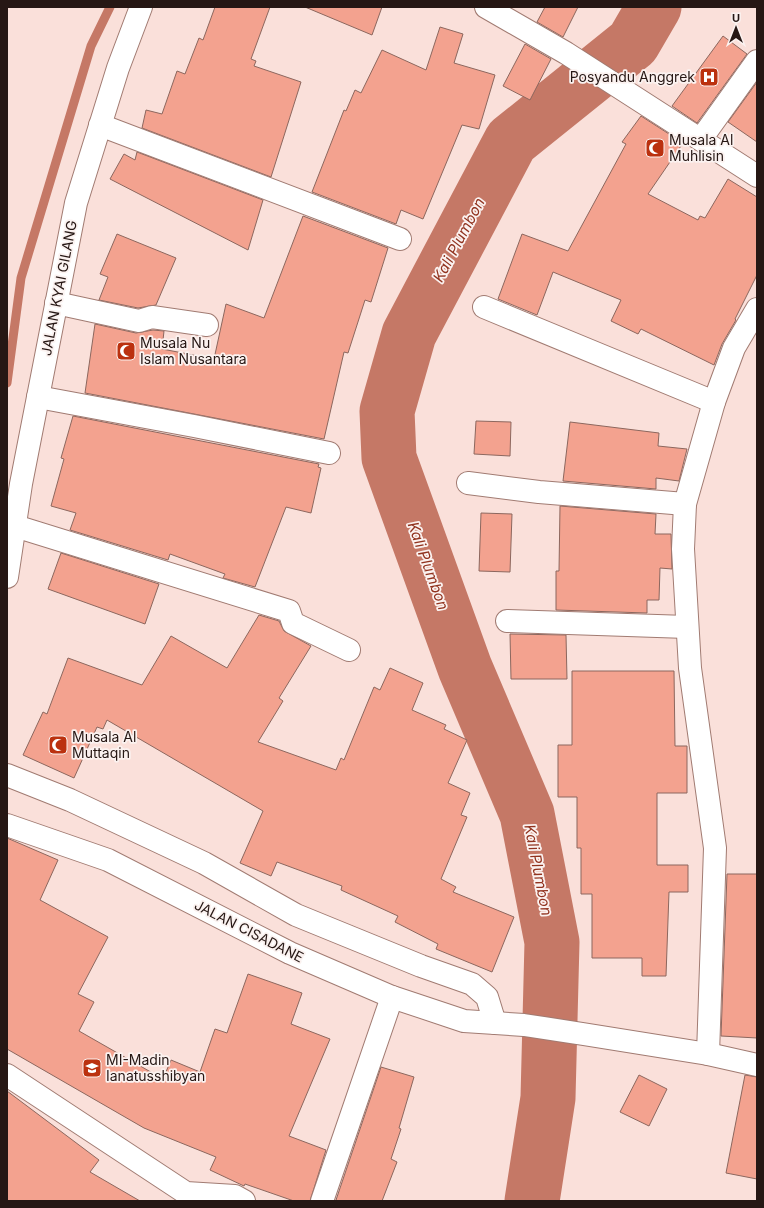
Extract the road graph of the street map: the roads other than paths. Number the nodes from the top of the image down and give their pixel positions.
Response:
1 (141, 7) edge
2 (486, 7) edge
3 (757, 62) edge
4 (100, 125) junction
5 (701, 139) junction
6 (757, 176) edge
7 (400, 239) dead end
8 (56, 303) junction
9 (484, 307) dead end
10 (757, 309) edge
11 (207, 324) dead end
12 (38, 397) junction
13 (714, 402) junction
14 (329, 453) dead end
15 (468, 483) dead end
16 (685, 504) junction
17 (15, 526) junction
18 (7, 577) edge
19 (507, 621) dead end
20 (687, 627) junction
21 (349, 650) dead end
22 (7, 775) edge
23 (7, 825) edge
24 (392, 997) junction
25 (495, 1022) junction
26 (708, 1054) junction
27 (757, 1065) edge
28 (7, 1075) edge
29 (188, 1197) edge
30 (244, 1201) edge
31 (322, 1201) edge

1 - 4 street, JALAN KYAI GILANG
2 - 5 street
3 - 5 street
4 - 7 street
4 - 8 street, JALAN KYAI GILANG
5 - 6 street
8 - 11 street
8 - 12 street, JALAN KYAI GILANG
9 - 13 street
10 - 13 street
12 - 14 street
12 - 17 street, JALAN KYAI GILANG
13 - 16 street
15 - 16 street
16 - 20 street
17 - 18 street, JALAN KYAI GILANG
17 - 21 street
19 - 20 street
20 - 26 street
22 - 25 street
23 - 24 street, JALAN CISADANE
24 - 25 street, JALAN CISADANE
24 - 31 street
25 - 26 street, JALAN CISADANE
26 - 27 street, JALAN CISADANE
28 - 29 street
29 - 30 street

